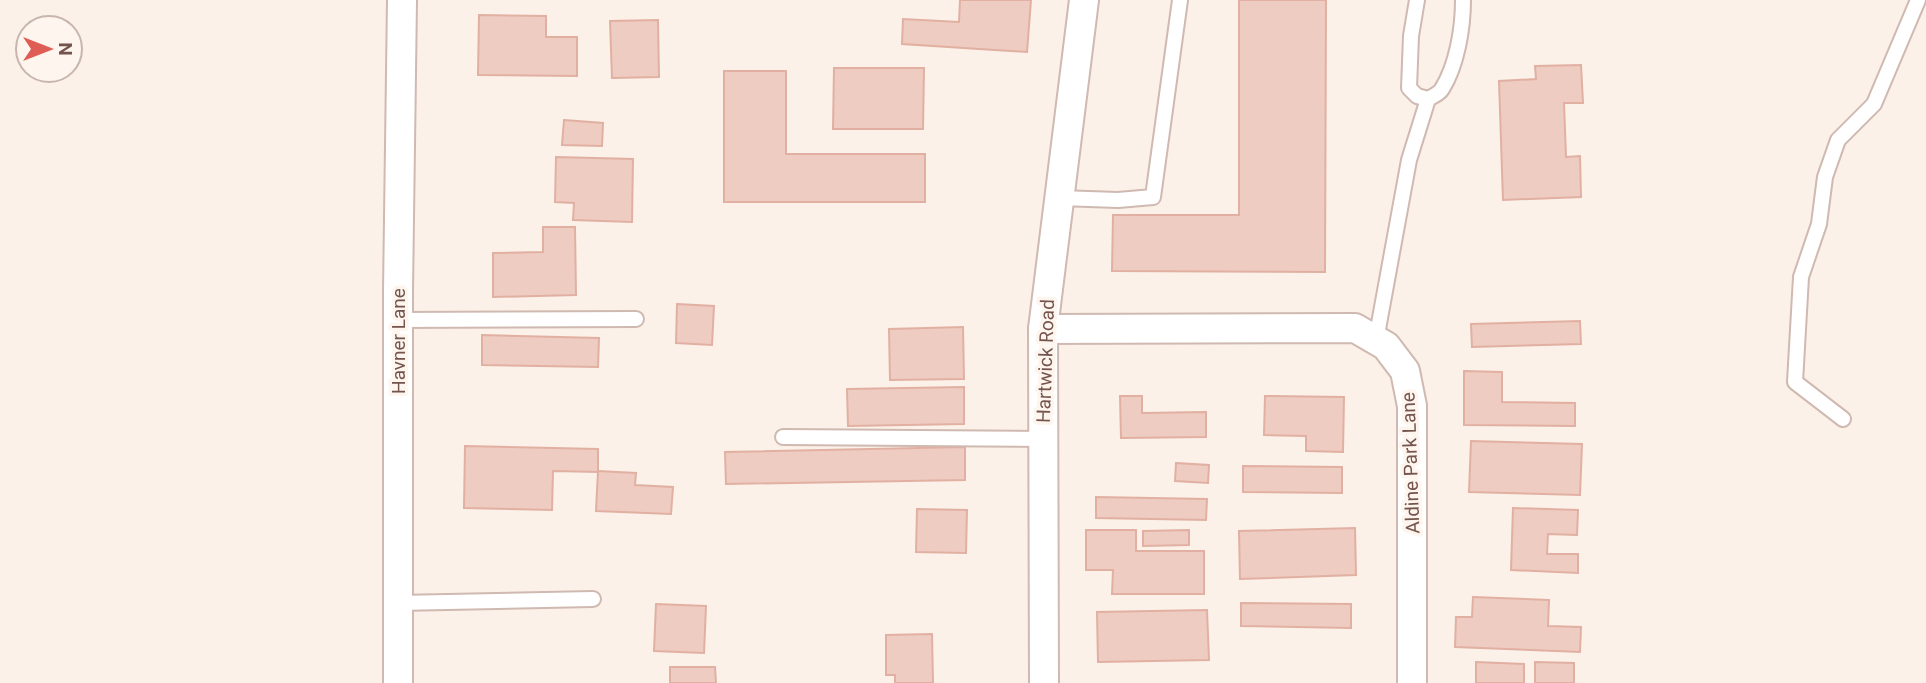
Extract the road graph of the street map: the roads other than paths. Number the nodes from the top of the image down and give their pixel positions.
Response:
1 (402, 0) edge
2 (1084, 0) edge
3 (1180, 0) edge
4 (1418, 0) edge
5 (1463, 0) edge
6 (1918, 0) edge
7 (1428, 99) junction
8 (1059, 198) junction
9 (636, 319) dead end
10 (398, 320) junction
11 (1042, 330) junction
12 (1376, 340) junction
13 (1843, 419) dead end
14 (783, 436) dead end
15 (1043, 439) junction
16 (593, 599) dead end
17 (397, 603) junction
18 (398, 683) edge
19 (1044, 683) edge
20 (1412, 683) edge

1 - 10 street, Havner Lane
2 - 8 street, Hartwick Road
3 - 8 lane
4 - 7 lane
5 - 7 lane
6 - 13 lane
7 - 12 lane
8 - 11 street, Hartwick Road
9 - 10 lane
10 - 17 street, Havner Lane
11 - 12 street, Aldine Park Lane
11 - 15 street, Hartwick Road
12 - 20 street, Aldine Park Lane
14 - 15 lane
15 - 19 street, Hartwick Road
16 - 17 lane
17 - 18 street, Havner Lane

